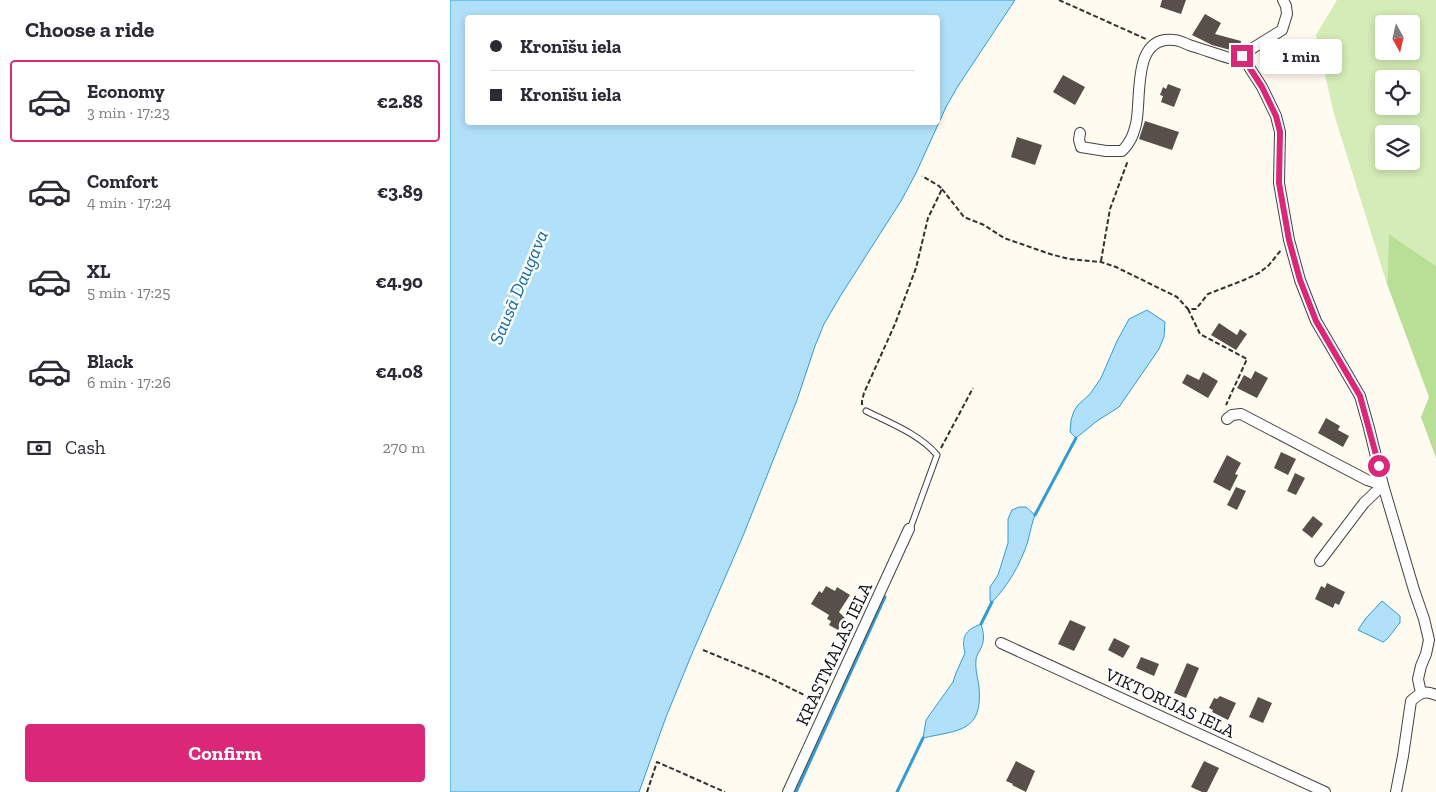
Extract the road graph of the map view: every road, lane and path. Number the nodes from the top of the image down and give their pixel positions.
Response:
1 (1059, 0) edge
2 (1283, 0) edge
3 (1155, 43) junction
4 (1242, 56) junction
5 (1080, 133) dead end
6 (1122, 151) junction
7 (922, 176) dead end
8 (942, 189) junction
9 (1289, 240) junction
10 (1101, 262) junction
11 (1188, 309) junction
12 (973, 388) dead end
13 (1226, 405) dead end
14 (866, 411) joint
15 (1227, 419) dead end
16 (937, 455) junction
17 (1383, 485) junction
18 (909, 529) joint
19 (1320, 561) dead end
20 (1001, 644) dead end
21 (703, 650) dead end
22 (1421, 693) junction
23 (1436, 695) edge
24 (827, 706) junction
25 (647, 792) edge
26 (725, 792) edge
27 (788, 792) edge
28 (1325, 792) edge
29 (1396, 792) edge

1 - 3 path
2 - 4 street
3 - 4 street
3 - 6 street
4 - 9 street
5 - 6 street
6 - 10 path
7 - 8 path
8 - 10 path
8 - 14 path
9 - 11 path
9 - 17 street
10 - 11 path
11 - 13 path
12 - 16 path
14 - 16 lane
15 - 17 street
16 - 18 lane
17 - 19 street
17 - 22 street
18 - 24 street, KRASTMALAS IELA
20 - 28 street, VIKTORIJAS IELA
21 - 24 path
22 - 23 street
22 - 29 street
24 - 27 street, KRASTMALAS IELA
25 - 26 path

